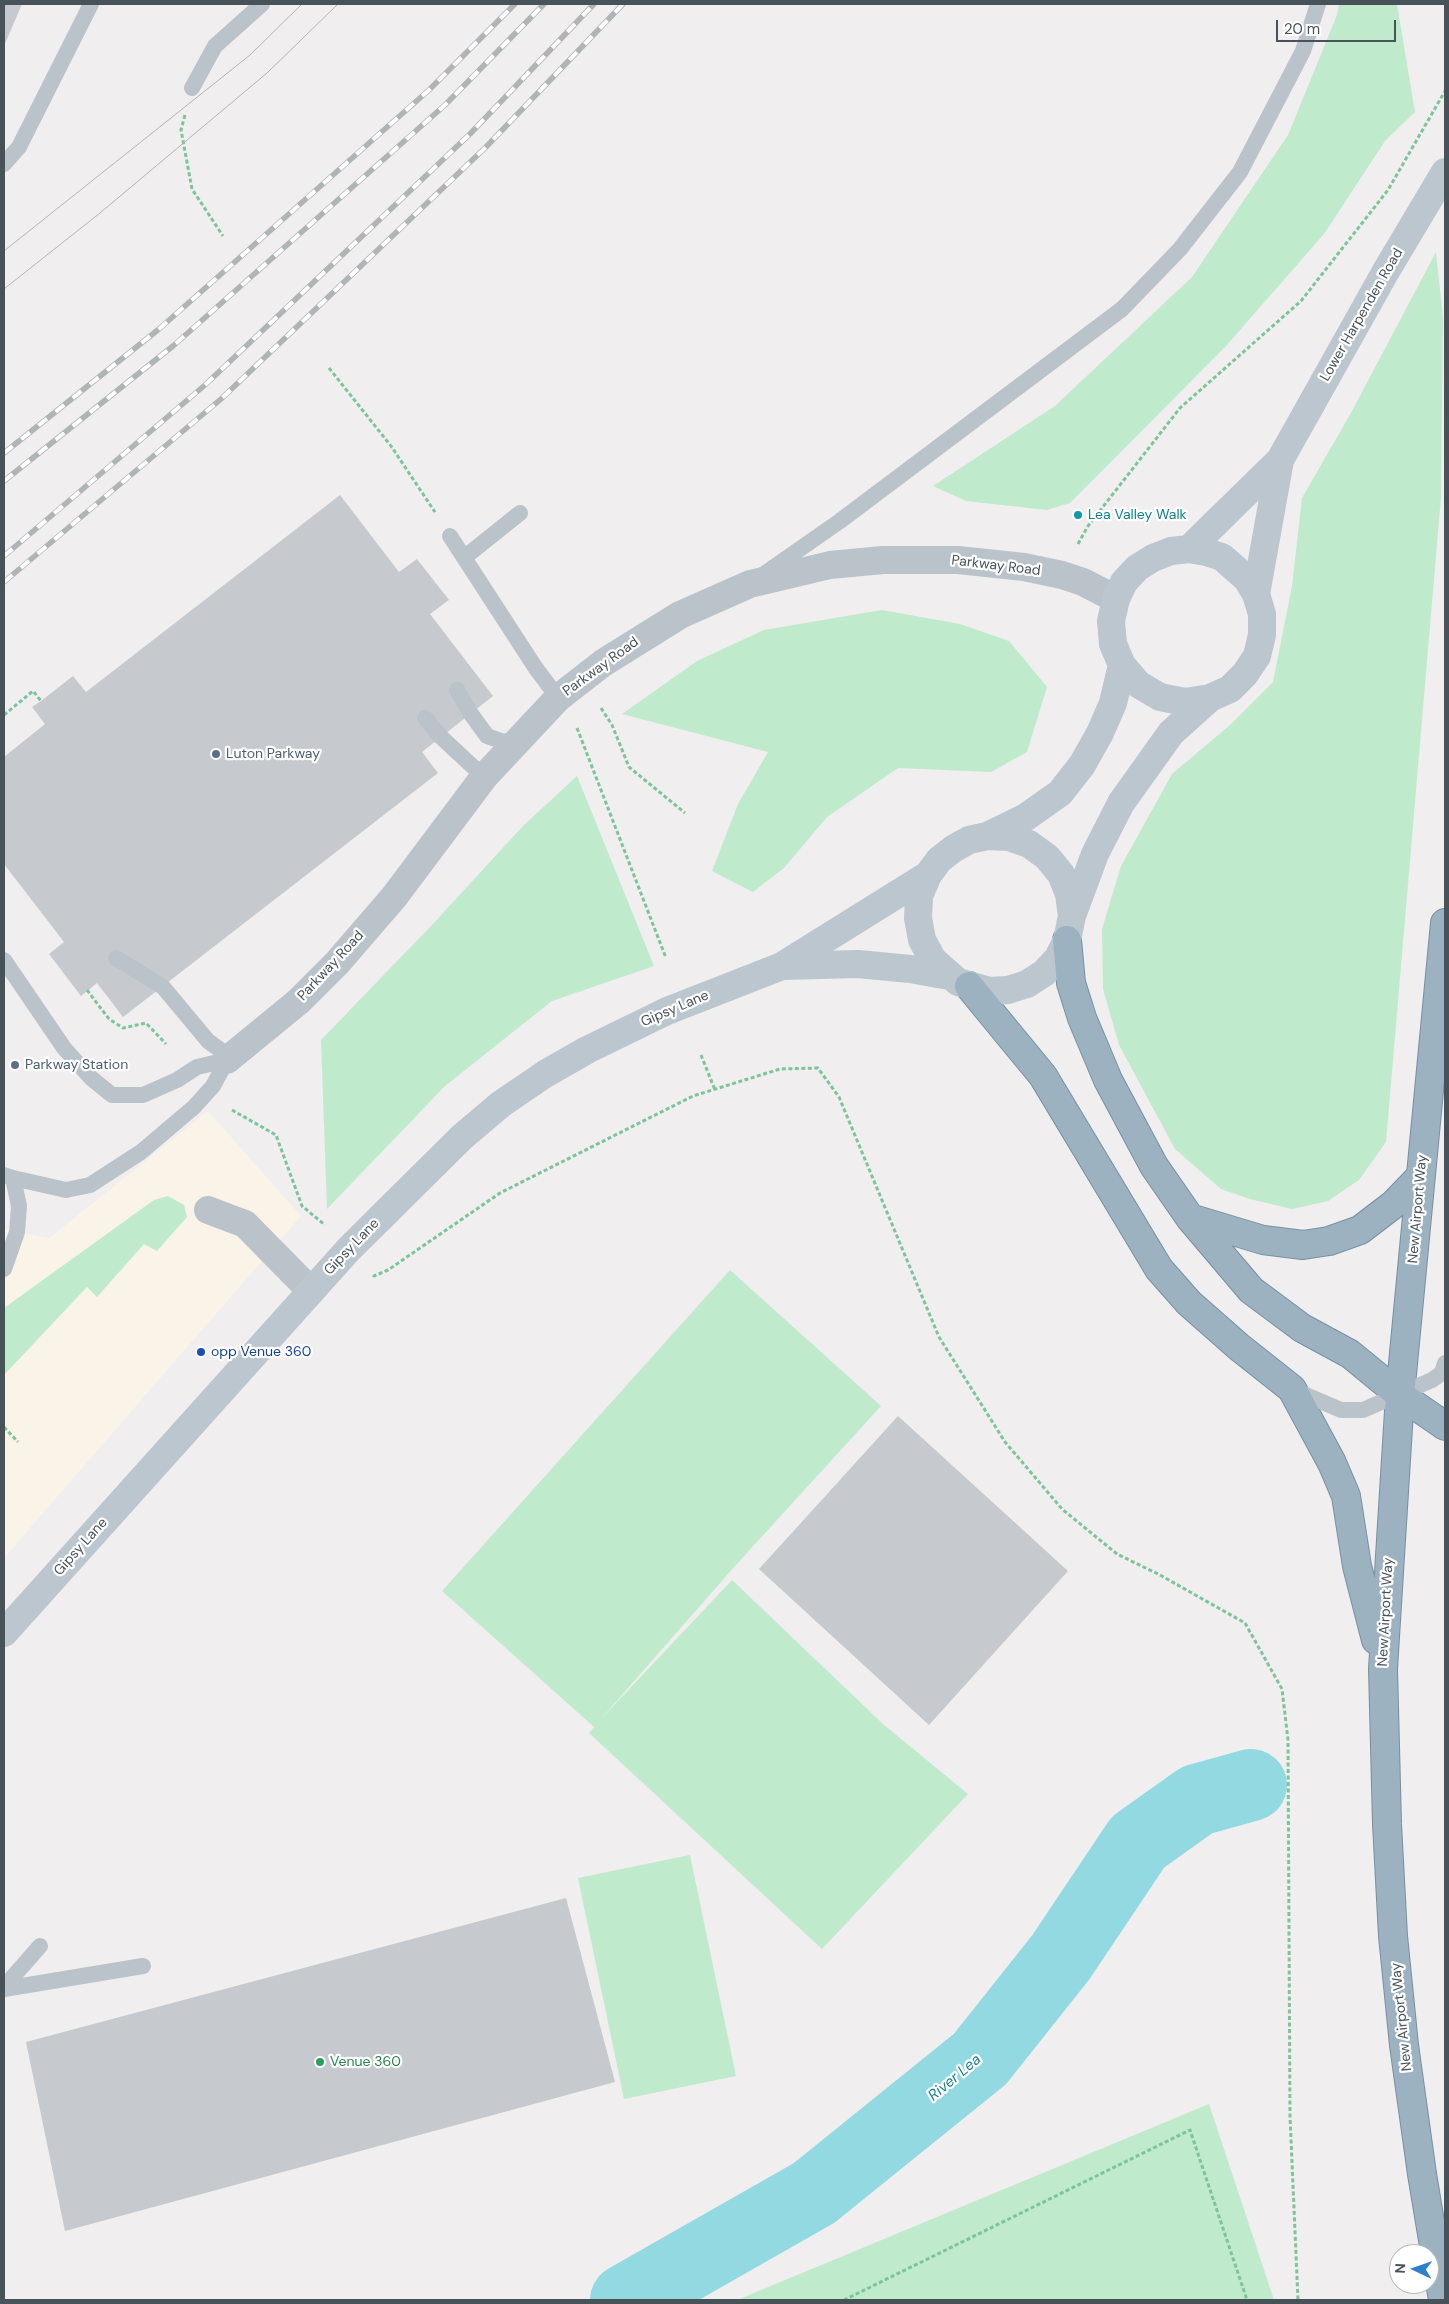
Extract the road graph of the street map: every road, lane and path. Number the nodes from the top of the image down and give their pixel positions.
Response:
1 (92, 4) edge
2 (262, 4) edge
3 (1318, 4) edge
4 (192, 88) joint
5 (1445, 91) edge
6 (4, 164) edge
7 (1445, 172) edge
8 (223, 236) dead end
9 (329, 368) dead end
10 (1280, 460) junction
11 (520, 513) dead end
12 (1088, 526) dead end
13 (450, 536) joint
14 (1189, 549) junction
15 (465, 558) junction
16 (750, 584) junction
17 (1256, 594) junction
18 (1116, 599) junction
19 (1122, 665) junction
20 (582, 678) junction
21 (457, 690) dead end
22 (558, 698) junction
23 (1210, 698) junction
24 (41, 701) dead end
25 (4, 715) edge
26 (425, 718) dead end
27 (576, 727) dead end
28 (515, 743) junction
29 (484, 777) junction
30 (685, 813) dead end
31 (987, 836) junction
32 (928, 874) junction
33 (1445, 924) edge
34 (1069, 928) junction
35 (116, 958) dead end
36 (666, 958) dead end
37 (4, 960) edge
38 (782, 966) junction
39 (959, 981) junction
40 (87, 990) dead end
41 (166, 1044) dead end
42 (701, 1055) dead end
43 (229, 1058) junction
44 (715, 1090) junction
45 (228, 1106) dead end
46 (8, 1176) edge
47 (1420, 1177) junction
48 (208, 1210) dead end
49 (1190, 1218) junction
50 (326, 1226) dead end
51 (4, 1269) edge
52 (374, 1276) dead end
53 (311, 1291) junction
54 (1445, 1363) edge
55 (1292, 1389) junction
56 (1400, 1395) junction
57 (1445, 1426) edge
58 (4, 1427) edge
59 (18, 1442) dead end
60 (4, 1632) edge
61 (1383, 1669) junction
62 (40, 1946) dead end
63 (143, 1966) dead end
64 (4, 1988) edge
65 (844, 2300) edge
66 (1247, 2300) edge
67 (1298, 2300) edge
68 (1442, 2300) edge

1 - 6 lane
2 - 4 lane
3 - 16 lane
4 - 8 path
5 - 12 path
7 - 10 main road, Lower Harpenden Road
9 - 13 path
10 - 14 main road, Lower Harpenden Road
10 - 17 main road, Lower Harpenden Road
11 - 15 lane
13 - 15 lane
14 - 17 main road
14 - 18 main road
15 - 22 lane
16 - 18 street, Parkway Road
16 - 20 street, Parkway Road
17 - 23 main road
18 - 19 main road
19 - 23 main road
19 - 31 main road
20 - 22 street, Parkway Road
20 - 30 path
21 - 28 lane
22 - 28 street, Parkway Road
23 - 34 main road
24 - 25 path
26 - 29 lane
27 - 36 path
28 - 29 street, Parkway Road
29 - 43 street, Parkway Road
31 - 32 main road
31 - 34 main road
32 - 38 main road, Gipsy Lane
32 - 39 main road
33 - 47 highway, New Airport Way
34 - 39 main road
34 - 49 highway
35 - 43 lane
37 - 43 lane
38 - 39 main road, Gipsy Lane
38 - 53 main road, Gipsy Lane
39 - 55 highway
40 - 41 path
42 - 44 path
43 - 46 lane
44 - 52 path
44 - 67 path
45 - 50 path
46 - 51 lane
47 - 49 highway
47 - 56 highway, New Airport Way
48 - 53 street
49 - 56 highway
53 - 60 main road, Gipsy Lane
54 - 56 lane
55 - 56 lane
55 - 61 highway
56 - 57 highway
56 - 61 highway, New Airport Way
58 - 59 path
61 - 68 highway, New Airport Way
62 - 64 lane
63 - 64 lane
65 - 66 path

